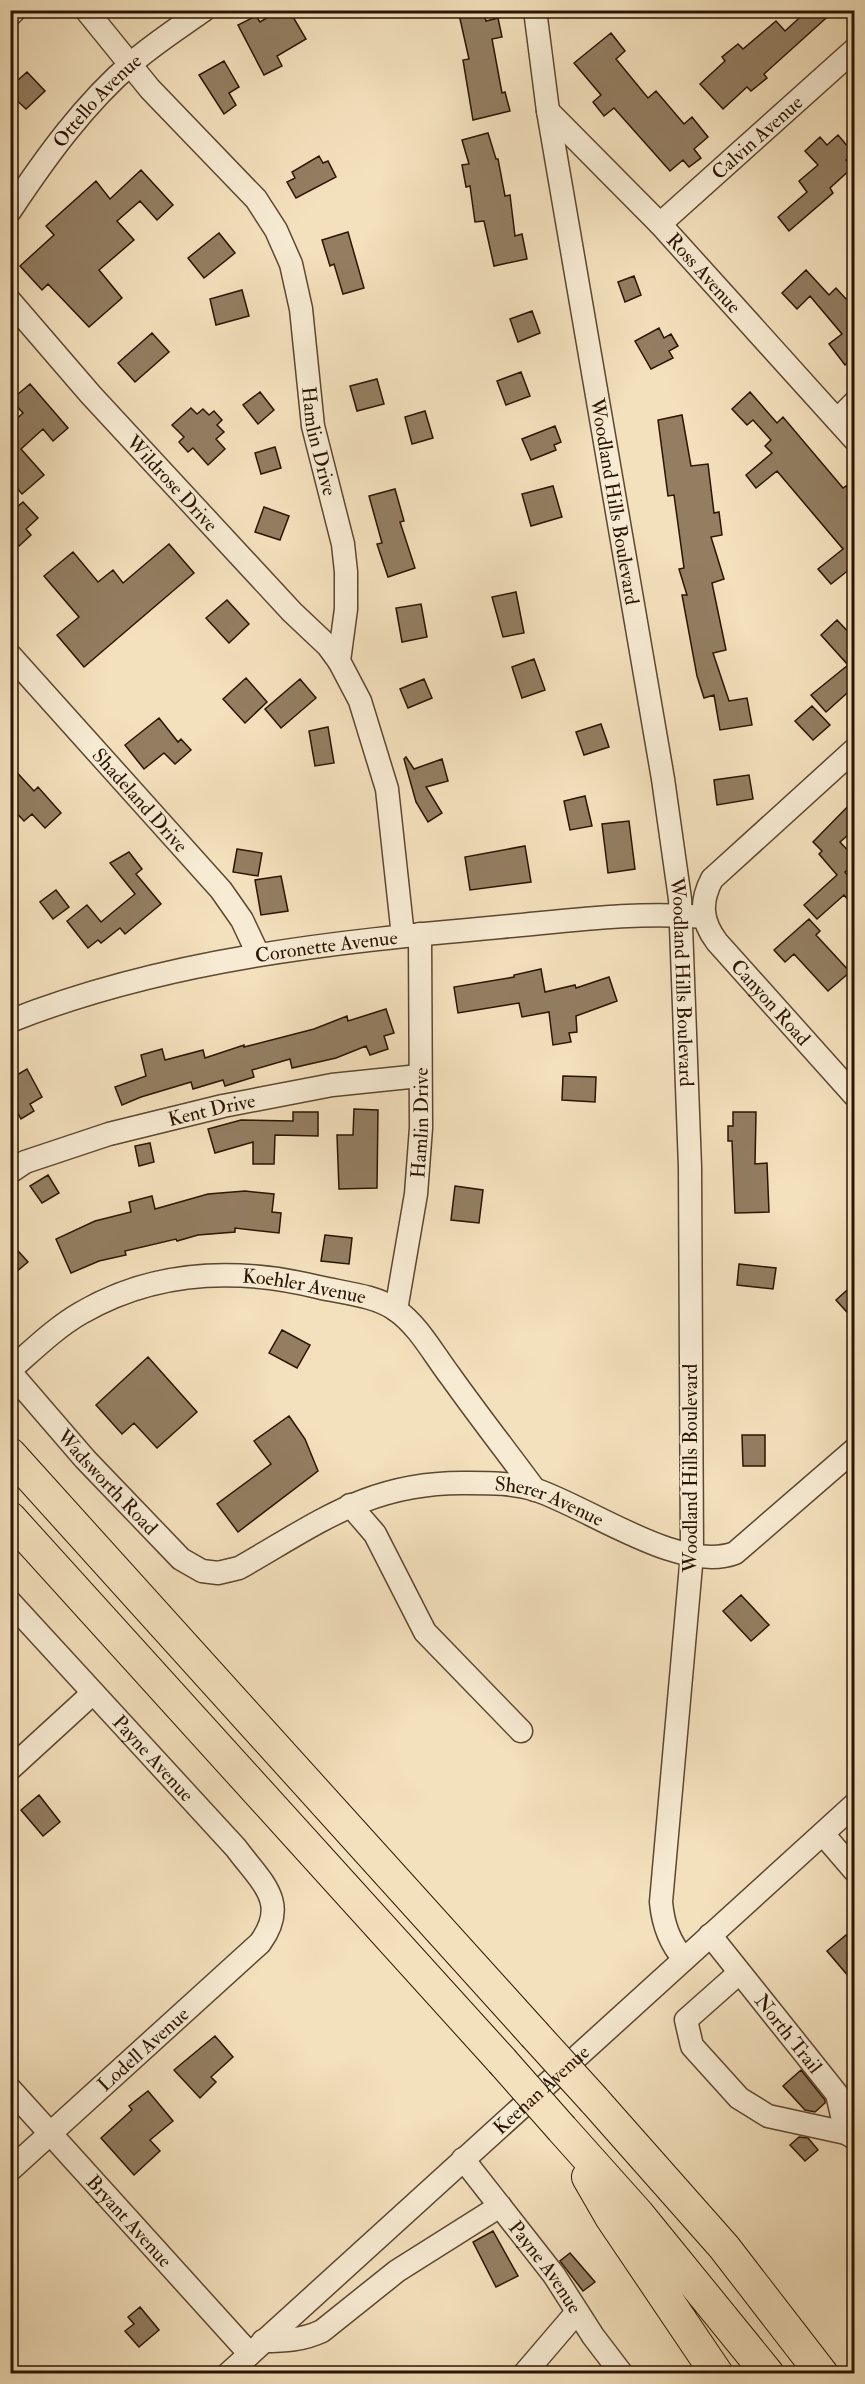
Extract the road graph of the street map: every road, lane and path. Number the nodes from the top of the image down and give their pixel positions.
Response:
1 (15, 10) edge
2 (86, 10) edge
3 (204, 10) edge
4 (536, 10) edge
5 (10, 15) edge
6 (855, 50) edge
7 (131, 64) junction
8 (548, 111) junction
9 (10, 211) edge
10 (660, 224) junction
11 (10, 301) edge
12 (855, 403) edge
13 (837, 420) junction
14 (855, 439) edge
15 (10, 655) edge
16 (339, 661) junction
17 (855, 750) edge
18 (712, 879) junction
19 (680, 907) junction
20 (703, 909) junction
21 (411, 935) junction
22 (258, 954) junction
23 (10, 1021) edge
24 (419, 1076) junction
25 (855, 1095) edge
26 (10, 1172) edge
27 (396, 1310) junction
28 (10, 1371) edge
29 (855, 1450) edge
30 (10, 1454) edge
31 (535, 1490) junction
32 (350, 1505) junction
33 (10, 1518) edge
34 (692, 1554) junction
35 (218, 1573) joint
36 (10, 1602) edge
37 (93, 1694) junction
38 (520, 1731) dead end
39 (10, 1768) edge
40 (855, 1805) edge
41 (823, 1834) junction
42 (855, 1870) edge
43 (271, 1924) joint
44 (710, 1935) junction
45 (684, 1959) junction
46 (739, 1973) junction
47 (10, 2089) edge
48 (562, 2129) junction
49 (52, 2133) junction
50 (850, 2135) edge
51 (463, 2159) junction
52 (10, 2170) edge
53 (500, 2206) junction
54 (577, 2312) junction
55 (256, 2348) junction
56 (228, 2373) edge
57 (524, 2373) edge
58 (622, 2373) edge
59 (717, 2373) edge
60 (768, 2373) edge
61 (822, 2373) edge

1 - 5 street
2 - 7 street, Hamlin Drive
3 - 7 street, Ottello Avenue
4 - 8 street, Woodland Hills Boulevard
6 - 10 street, Calvin Avenue
7 - 9 street, Ottello Avenue
7 - 16 street, Hamlin Drive
8 - 10 street, Ross Avenue
8 - 19 street, Woodland Hills Boulevard
10 - 13 street, Ross Avenue
11 - 16 street, Wildrose Drive
12 - 13 street
13 - 14 street, Ross Avenue
15 - 22 street, Shadeland Drive
16 - 21 street, Hamlin Drive
17 - 18 street
18 - 19 street
18 - 20 street
19 - 20 street, Coronette Avenue
19 - 21 street, Coronette Avenue
19 - 34 street, Woodland Hills Boulevard
20 - 25 street, Canyon Road
21 - 22 street, Coronette Avenue
21 - 24 street, Hamlin Drive
22 - 23 street, Coronette Avenue
24 - 26 street, Kent Drive
24 - 27 street, Hamlin Drive
27 - 28 street, Koehler Avenue
27 - 31 street, Koehler Avenue
28 - 35 street, Wadsworth Road
29 - 34 street, Sherer Avenue
30 - 61 highway, bridge
31 - 32 street, Sherer Avenue
31 - 34 street, Sherer Avenue
32 - 35 street, Sherer Avenue
32 - 38 street
33 - 48 highway, bridge
34 - 45 street, Woodland Hills Boulevard
36 - 37 street, Payne Avenue
37 - 39 street
37 - 43 street, Payne Avenue
40 - 41 street, Keenan Avenue
41 - 42 street
41 - 44 street, Keenan Avenue
43 - 49 street, Lodell Avenue
44 - 45 street, Keenan Avenue
44 - 46 street, North Trail
45 - 51 street, Keenan Avenue
46 - 50 street, North Trail
46 - 50 street
47 - 49 street, Bryant Avenue
48 - 59 highway
48 - 60 highway
49 - 52 street, Lodell Avenue
49 - 55 street, Bryant Avenue
51 - 53 street, Payne Avenue
51 - 55 street, Keenan Avenue
53 - 54 street, Payne Avenue
53 - 55 street
54 - 57 street, Payne Avenue
54 - 58 street
55 - 56 street, Keenan Avenue

